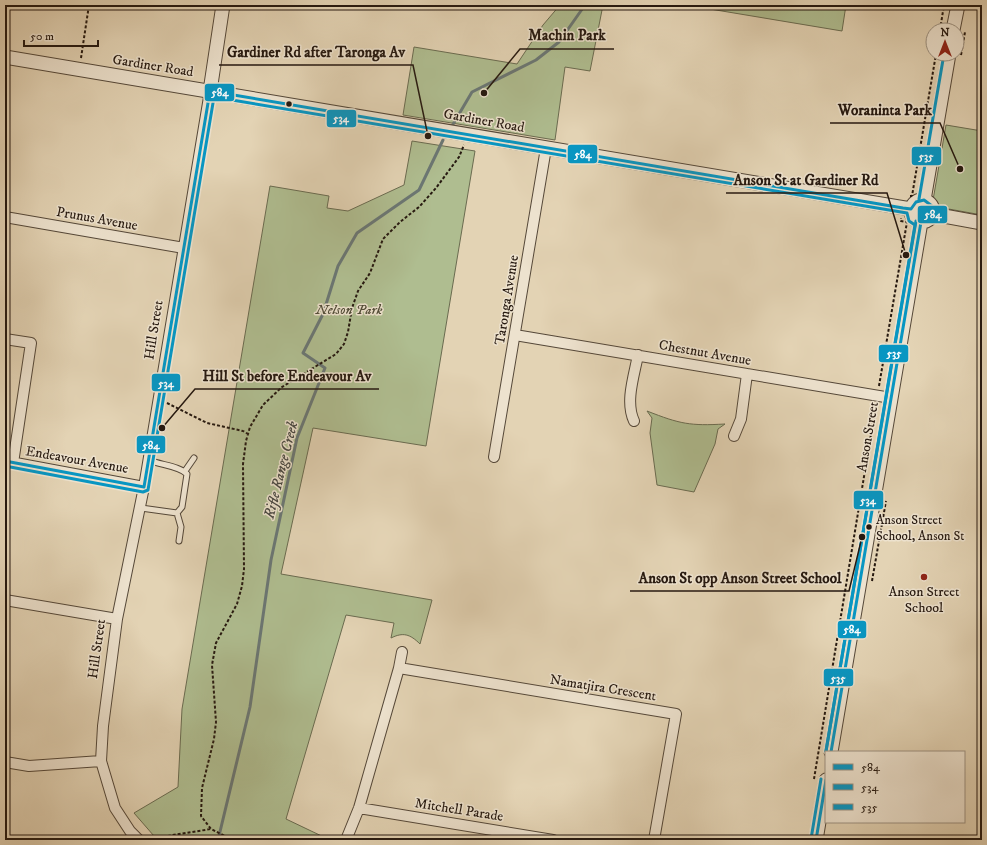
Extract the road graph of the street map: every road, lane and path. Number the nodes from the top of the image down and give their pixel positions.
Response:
1 (89, 5) edge
2 (223, 5) edge
3 (944, 5) edge
4 (958, 5) edge
5 (941, 22) edge
6 (955, 22) edge
7 (5, 57) edge
8 (935, 62) edge
9 (948, 62) edge
10 (79, 70) junction
11 (210, 91) junction
12 (468, 134) junction
13 (546, 148) junction
14 (924, 200) junction
15 (907, 209) junction
16 (933, 214) junction
17 (5, 217) edge
18 (921, 222) junction
19 (982, 223) edge
20 (184, 248) junction
21 (515, 335) junction
22 (5, 339) edge
23 (638, 356) junction
24 (747, 374) junction
25 (878, 396) junction
26 (159, 398) junction
27 (891, 398) junction
28 (634, 421) dead end
29 (248, 434) junction
30 (734, 436) dead end
31 (194, 458) dead end
32 (494, 458) dead end
33 (149, 460) junction
34 (9, 462) edge
35 (185, 470) junction
36 (144, 487) junction
37 (141, 508) junction
38 (177, 513) junction
39 (179, 540) dead end
40 (5, 600) edge
41 (117, 619) junction
42 (402, 652) dead end
43 (399, 668) junction
44 (831, 751) edge
45 (101, 761) junction
46 (5, 762) edge
47 (813, 785) dead end
48 (825, 786) edge
49 (359, 808) junction
50 (211, 829) junction
51 (158, 839) edge
52 (140, 840) edge
53 (143, 840) edge
54 (233, 840) edge
55 (346, 840) edge
56 (553, 840) edge
57 (654, 840) edge
58 (816, 840) edge

1 - 10 path
2 - 11 street, Hill Street
3 - 5 path
4 - 6 street
7 - 10 street, Gardiner Road
8 - 15 path
9 - 14 street
10 - 11 street, Gardiner Road
11 - 12 street, Gardiner Road
11 - 20 street, Hill Street
12 - 13 street, Gardiner Road
12 - 29 path
13 - 15 street, Gardiner Road
13 - 21 street, Taronga Avenue
14 - 15 street
14 - 16 street
15 - 18 street
15 - 25 path
16 - 18 street
16 - 19 street
17 - 20 street, Prunus Avenue
18 - 27 street, Anson Street
20 - 26 street, Hill Street
21 - 23 street, Chestnut Avenue
21 - 32 street, Taronga Avenue
22 - 34 street
23 - 24 street, Chestnut Avenue
23 - 28 street
24 - 25 street, Chestnut Avenue
24 - 30 street
25 - 27 street, Chestnut Avenue
25 - 47 path
26 - 29 path
26 - 33 street, Hill Street
27 - 44 street, Anson Street
29 - 50 path
31 - 35 lane
33 - 35 lane
33 - 36 street, Hill Street
34 - 36 street, Endeavour Avenue
35 - 38 lane
36 - 37 street, Hill Street
37 - 38 lane
37 - 41 street, Hill Street
38 - 39 lane
40 - 41 street
41 - 45 street, Hill Street
42 - 43 street
43 - 49 street
43 - 57 street, Namatjira Crescent
45 - 46 street
45 - 52 street, Hill Street
48 - 58 street
49 - 55 street
49 - 56 street, Mitchell Parade
50 - 51 path
50 - 54 path
51 - 53 path

